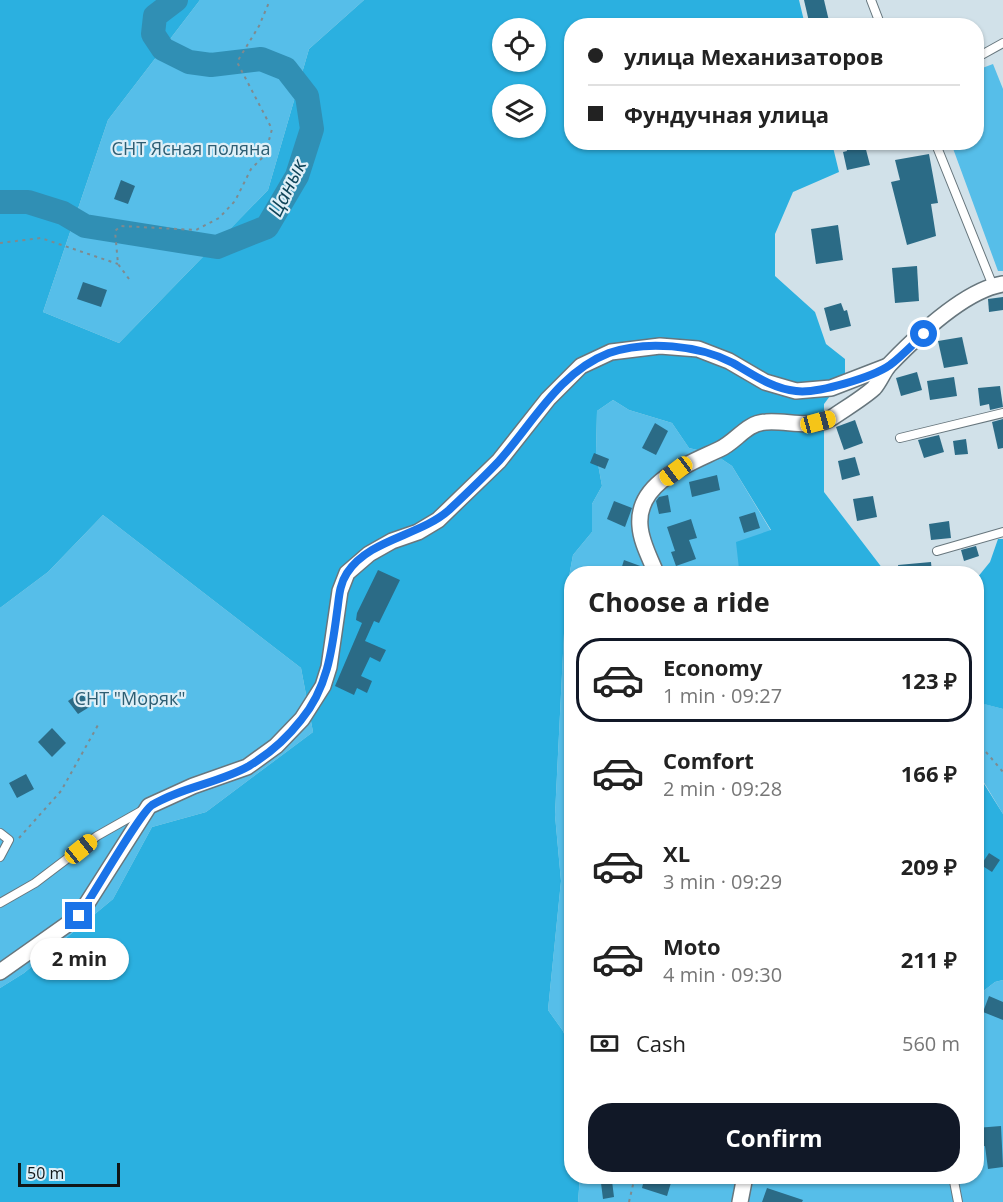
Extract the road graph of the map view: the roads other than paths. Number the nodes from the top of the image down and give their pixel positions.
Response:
1 (871, 0) edge
2 (879, 18) edge
3 (1003, 43) edge
4 (984, 54) edge
5 (939, 150) edge
6 (998, 285) edge
7 (888, 366) junction
8 (1003, 413) edge
9 (900, 438) dead end
10 (1003, 532) edge
11 (936, 551) dead end
12 (654, 566) edge
13 (149, 806) junction
14 (0, 833) edge
15 (0, 857) edge
16 (0, 903) edge
17 (0, 972) edge
18 (743, 1184) edge
19 (955, 1184) edge
20 (740, 1202) edge
21 (958, 1202) edge

1 - 2 lane
3 - 4 lane
5 - 6 lane
6 - 7 street
7 - 12 street
7 - 13 street
8 - 9 lane
10 - 11 lane
13 - 16 lane
13 - 17 street
14 - 15 lane
18 - 20 street
19 - 21 lane

